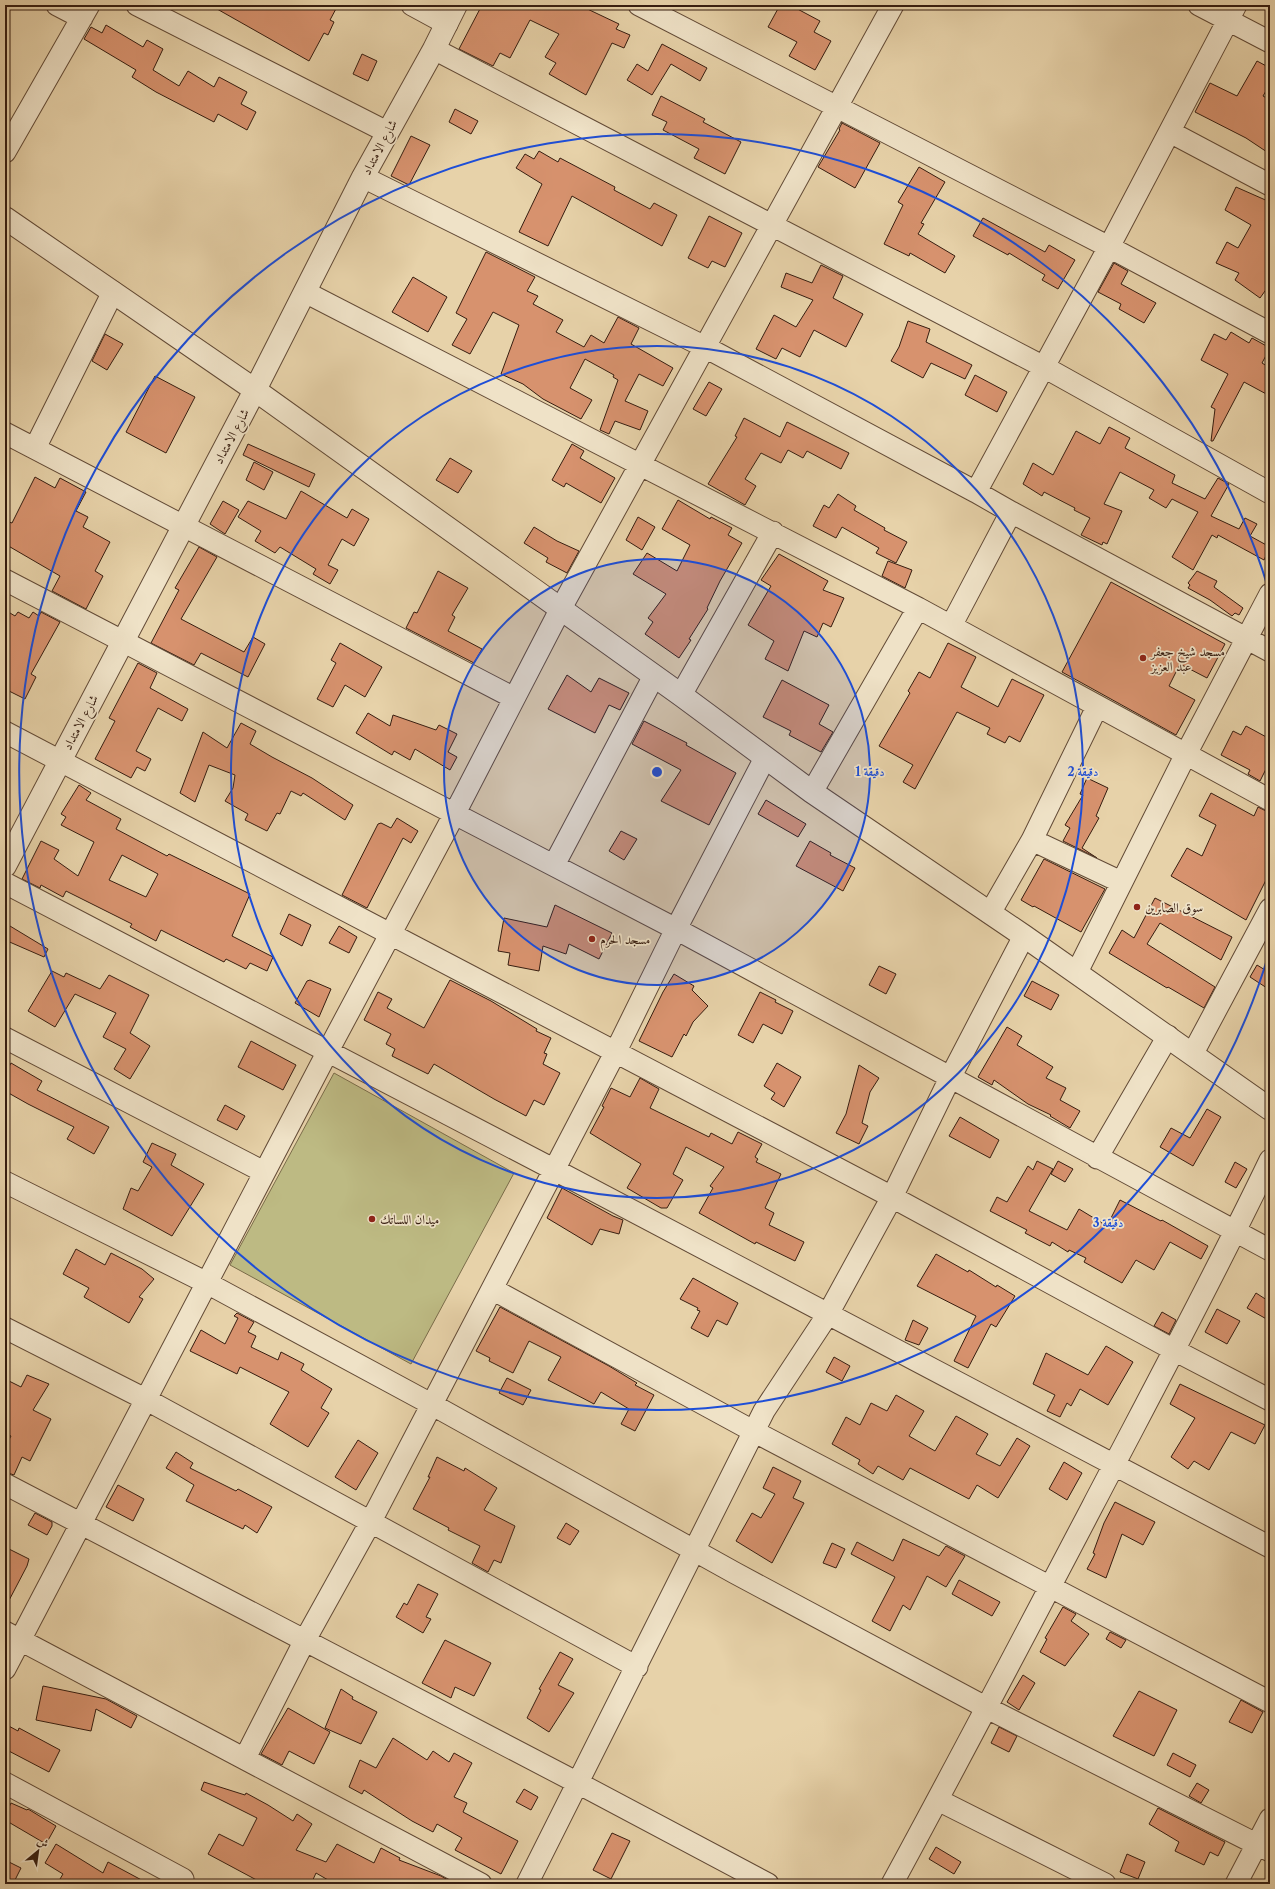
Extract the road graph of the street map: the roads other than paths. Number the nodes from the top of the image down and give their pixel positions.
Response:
1 (57, 5) edge
2 (137, 5) edge
3 (412, 5) edge
4 (639, 5) edge
5 (893, 5) edge
6 (1199, 5) edge
7 (85, 12) edge
8 (1232, 13) edge
9 (452, 14) edge
10 (1270, 42) edge
11 (434, 49) junction
12 (837, 108) junction
13 (387, 132) junction
14 (1170, 132) junction
15 (5, 152) edge
16 (363, 177) junction
17 (1270, 185) edge
18 (5, 218) edge
19 (772, 225) junction
20 (1109, 247) junction
21 (113, 292) junction
22 (305, 292) junction
23 (1270, 333) edge
24 (705, 347) junction
25 (1044, 367) junction
26 (255, 390) junction
27 (5, 433) edge
28 (35, 448) junction
29 (640, 465) junction
30 (976, 492) junction
31 (1270, 493) edge
32 (1011, 512) junction
33 (184, 525) junction
34 (773, 532) junction
35 (5, 580) edge
36 (1270, 594) edge
37 (918, 608) junction
38 (560, 610) junction
39 (950, 626) junction
40 (1247, 638) junction
41 (122, 642) junction
42 (1270, 651) edge
43 (654, 676) junction
44 (681, 695) junction
45 (514, 698) junction
46 (1097, 707) junction
47 (5, 732) edge
48 (1186, 754) junction
49 (765, 758) junction
50 (59, 761) junction
51 (812, 792) junction
52 (1270, 800) edge
53 (455, 813) junction
54 (1032, 840) junction
55 (554, 864) junction
56 (5, 866) edge
57 (1121, 882) junction
58 (5, 883) edge
59 (1270, 909) edge
60 (990, 913) junction
61 (676, 929) junction
62 (390, 934) junction
63 (1024, 936) junction
64 (1077, 972) junction
65 (1168, 1036) junction
66 (5, 1038) edge
67 (328, 1051) junction
68 (616, 1051) junction
69 (1192, 1053) junction
70 (950, 1078) junction
71 (1270, 1109) edge
72 (1097, 1158) junction
73 (1270, 1160) edge
74 (553, 1169) junction
75 (264, 1172) junction
76 (5, 1182) edge
77 (892, 1197) junction
78 (1236, 1231) junction
79 (1270, 1250) edge
80 (207, 1283) junction
81 (492, 1289) junction
82 (828, 1314) junction
83 (5, 1328) edge
84 (1174, 1350) junction
85 (147, 1400) junction
86 (1270, 1400) edge
87 (431, 1404) junction
88 (754, 1431) junction
89 (1114, 1464) junction
90 (5, 1484) edge
91 (370, 1523) junction
92 (82, 1525) junction
93 (1270, 1547) edge
94 (695, 1550) junction
95 (1050, 1586) junction
96 (13, 1636) edge
97 (305, 1640) junction
98 (637, 1668) junction
99 (5, 1669) edge
100 (1270, 1702) edge
101 (987, 1708) junction
102 (244, 1758) junction
103 (576, 1782) junction
104 (5, 1783) edge
105 (938, 1800) junction
106 (1270, 1819) edge
107 (1263, 1848) edge
108 (186, 1882) edge
109 (481, 1884) edge
110 (527, 1884) edge
111 (768, 1884) edge
112 (892, 1884) edge
113 (1105, 1884) edge
114 (1236, 1884) edge

1 - 7 street
2 - 13 street
3 - 9 street
4 - 12 street
5 - 12 street
6 - 8 street
7 - 15 street
8 - 10 street
8 - 14 street
9 - 11 street, شارع الامتداد
11 - 13 street, شارع الامتداد
11 - 19 street
12 - 19 street
12 - 20 street
13 - 16 street, شارع الامتداد
14 - 17 street
14 - 20 street
16 - 22 street, شارع الامتداد
16 - 24 street
18 - 21 street
19 - 24 street
19 - 25 street
20 - 23 street
20 - 25 street
21 - 26 street
21 - 28 street
22 - 26 street, شارع الامتداد
22 - 29 street
24 - 29 street
24 - 30 street
25 - 30 street
25 - 31 street
26 - 33 street, شارع الامتداد
26 - 38 street
27 - 28 street
28 - 33 street
29 - 34 street
29 - 38 street
30 - 32 street
32 - 39 street
32 - 40 street
33 - 41 street, شارع الامتداد
33 - 45 street
34 - 37 street
34 - 44 street
35 - 41 street
36 - 40 street
37 - 39 street
37 - 51 street
38 - 43 street
38 - 45 street
39 - 46 street
40 - 42 street
40 - 48 street
41 - 50 street, شارع الامتداد
41 - 53 street
43 - 44 street
43 - 55 street
44 - 49 street
45 - 53 street
46 - 48 street
46 - 54 street
47 - 50 street
48 - 52 street
48 - 57 street
49 - 51 street
49 - 61 street
50 - 56 street, شارع الامتداد
50 - 62 street
51 - 60 street
53 - 55 street
53 - 62 street
54 - 57 street
54 - 60 street
55 - 61 street
57 - 64 street
58 - 67 street
59 - 69 street
60 - 63 street
61 - 68 street
61 - 70 street
62 - 67 street
62 - 68 street
63 - 64 street
63 - 70 street
64 - 65 street
65 - 69 street
65 - 72 street
66 - 75 street
67 - 74 street
67 - 75 street
68 - 74 street
68 - 77 street
69 - 71 street
70 - 72 street
70 - 77 street
72 - 78 street
73 - 78 street
74 - 81 street
74 - 82 street
75 - 80 street
76 - 80 street
77 - 82 street
77 - 84 street
78 - 79 street
78 - 84 street
80 - 85 street
80 - 87 street
81 - 87 street
81 - 88 street
82 - 88 street
82 - 89 street
83 - 85 street
84 - 86 street
84 - 89 street
85 - 91 street
85 - 92 street
87 - 91 street
87 - 94 street
88 - 94 street
88 - 95 street
89 - 93 street
89 - 95 street
90 - 92 street
91 - 97 street
91 - 98 street
92 - 96 street
92 - 97 street
94 - 98 street
94 - 101 street
95 - 100 street
95 - 101 street
96 - 99 street
96 - 102 street
97 - 102 street
97 - 103 street
98 - 103 street
101 - 105 street
101 - 107 street
102 - 109 street
103 - 110 street
103 - 111 street
104 - 108 street
105 - 112 street
105 - 113 street
106 - 107 street
107 - 114 street

